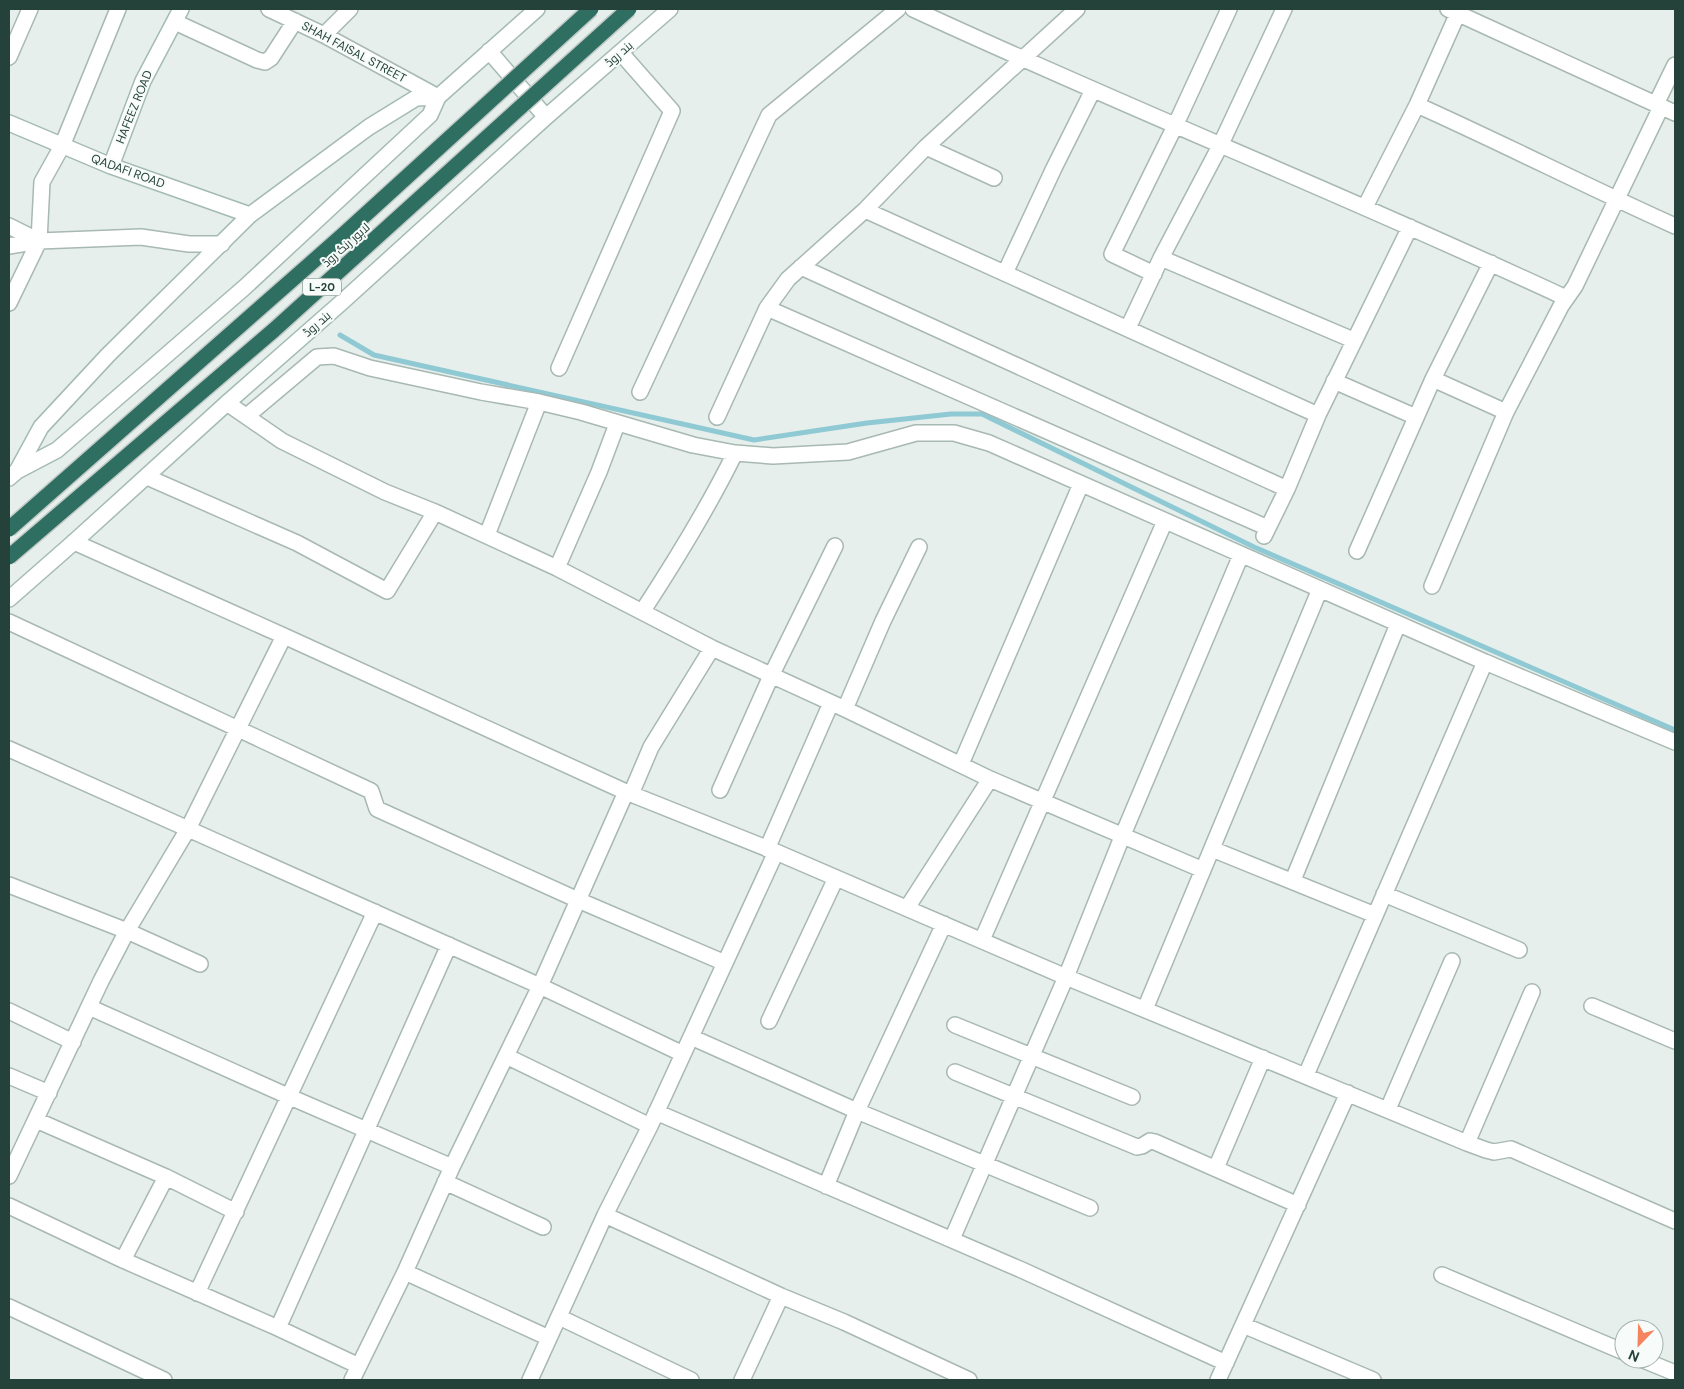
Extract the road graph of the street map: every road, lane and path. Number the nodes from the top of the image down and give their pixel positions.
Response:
1 (30, 9) edge
2 (118, 9) edge
3 (269, 9) edge
4 (350, 9) edge
5 (537, 9) edge
6 (591, 9) edge
7 (629, 9) edge
8 (670, 9) edge
9 (898, 9) edge
10 (913, 9) edge
11 (1076, 9) edge
12 (1229, 9) edge
13 (1284, 9) edge
14 (1453, 11) edge
15 (178, 15) edge
16 (295, 21) junction
17 (324, 35) junction
18 (489, 51) junction
19 (620, 53) junction
20 (9, 57) edge
21 (1021, 59) junction
22 (1675, 66) edge
23 (1093, 90) junction
24 (438, 97) junction
25 (1417, 105) junction
26 (1659, 106) junction
27 (1675, 113) edge
28 (546, 117) junction
29 (9, 123) edge
30 (1175, 126) junction
31 (62, 146) junction
32 (926, 146) junction
33 (1220, 146) junction
34 (111, 166) junction
35 (994, 178) dead end
36 (1616, 200) junction
37 (1365, 207) junction
38 (865, 210) junction
39 (250, 215) junction
40 (9, 226) edge
41 (1675, 226) edge
42 (1410, 227) junction
43 (39, 241) junction
44 (222, 244) junction
45 (9, 246) edge
46 (1162, 258) junction
47 (1491, 263) junction
48 (801, 267) junction
49 (1004, 273) junction
50 (1154, 274) junction
51 (1566, 298) junction
52 (9, 303) edge
53 (767, 308) junction
54 (1128, 328) junction
55 (1353, 340) junction
56 (559, 368) dead end
57 (1433, 379) junction
58 (1334, 381) junction
59 (640, 392) dead end
60 (539, 402) junction
61 (228, 403) junction
62 (1506, 412) junction
63 (248, 415) junction
64 (1318, 415) junction
65 (717, 417) dead end
66 (1416, 417) junction
67 (617, 424) junction
68 (735, 453) junction
69 (13, 474) edge
70 (148, 477) junction
71 (1081, 484) junction
72 (1287, 489) junction
73 (434, 512) junction
74 (1165, 521) junction
75 (9, 529) edge
76 (487, 536) junction
77 (74, 542) junction
78 (835, 546) dead end
79 (919, 547) dead end
80 (1357, 551) dead end
81 (1241, 555) junction
82 (9, 557) edge
83 (557, 568) junction
84 (1432, 586) dead end
85 (1320, 589) junction
86 (9, 599) edge
87 (642, 612) junction
88 (9, 622) edge
89 (1398, 624) junction
90 (284, 636) junction
91 (712, 648) junction
92 (1485, 662) junction
93 (771, 676) junction
94 (831, 703) junction
95 (846, 709) junction
96 (238, 730) junction
97 (1675, 742) edge
98 (9, 749) edge
99 (961, 764) junction
100 (990, 779) junction
101 (720, 790) dead end
102 (628, 793) junction
103 (1042, 802) junction
104 (188, 829) junction
105 (1122, 837) junction
106 (1212, 849) junction
107 (772, 850) junction
108 (1203, 870) junction
109 (836, 878) junction
110 (1293, 880) junction
111 (9, 885) edge
112 (1384, 894) junction
113 (578, 900) junction
114 (907, 908) junction
115 (375, 912) junction
116 (1375, 914) junction
117 (944, 924) junction
118 (127, 931) junction
119 (982, 940) junction
120 (449, 945) junction
121 (1520, 950) dead end
122 (1452, 961) dead end
123 (725, 963) junction
124 (200, 964) dead end
125 (1066, 976) junction
126 (540, 986) junction
127 (1532, 992) dead end
128 (1592, 1006) dead end
129 (89, 1007) junction
130 (1145, 1009) junction
131 (9, 1011) edge
132 (769, 1021) dead end
133 (955, 1025) dead end
134 (691, 1037) junction
135 (1675, 1041) edge
136 (73, 1042) junction
137 (683, 1054) junction
138 (506, 1056) junction
139 (1032, 1056) junction
140 (1263, 1058) junction
141 (955, 1072) dead end
142 (1306, 1075) junction
143 (9, 1076) edge
144 (49, 1093) junction
145 (1348, 1093) junction
146 (290, 1097) junction
147 (1014, 1097) junction
148 (1132, 1097) dead end
149 (1388, 1109) junction
150 (857, 1111) junction
151 (653, 1119) junction
152 (36, 1120) junction
153 (366, 1130) junction
154 (1467, 1143) junction
155 (984, 1165) junction
156 (452, 1167) junction
157 (1216, 1168) junction
158 (9, 1176) edge
159 (166, 1177) junction
160 (445, 1182) junction
161 (826, 1186) junction
162 (1298, 1205) junction
163 (9, 1206) edge
164 (1090, 1208) dead end
165 (236, 1212) junction
166 (605, 1215) junction
167 (1675, 1220) edge
168 (542, 1227) dead end
169 (952, 1239) junction
170 (124, 1260) junction
171 (405, 1272) junction
172 (1442, 1275) dead end
173 (198, 1293) junction
174 (781, 1296) junction
175 (9, 1307) edge
176 (559, 1317) junction
177 (1243, 1325) junction
178 (278, 1328) junction
179 (549, 1338) junction
180 (1614, 1348) edge
181 (1226, 1363) junction
182 (359, 1366) junction
183 (164, 1380) edge
184 (352, 1380) edge
185 (530, 1380) edge
186 (690, 1380) edge
187 (742, 1380) edge
188 (969, 1380) edge
189 (1218, 1380) edge
190 (1373, 1380) edge

1 - 20 street
2 - 31 street
3 - 16 street, SHAH FAISAL STREET
4 - 17 street
5 - 18 street
6 - 75 highway, لاہور رنگ روڈ / L-20, bridge
7 - 82 highway, لاہور رنگ روڈ / L-20, bridge
8 - 19 street, بند روڈ
9 - 59 street
10 - 21 street
11 - 21 street
12 - 30 street
13 - 33 street
14 - 25 street
14 - 26 street
15 - 16 street
15 - 34 street, HAFEEZ ROAD
16 - 17 street, SHAH FAISAL STREET
17 - 24 street, SHAH FAISAL STREET
18 - 24 street
18 - 28 street
19 - 28 street, بند روڈ
19 - 56 street
21 - 23 street
21 - 32 street
22 - 26 street
23 - 30 street
23 - 49 street
24 - 39 street
24 - 69 street
25 - 36 street
25 - 37 street
26 - 27 street
26 - 36 street
28 - 61 street, بند روڈ
29 - 31 street, QADAFI ROAD
30 - 33 street
30 - 50 street
31 - 34 street, QADAFI ROAD
31 - 43 street
32 - 35 street
32 - 38 street
33 - 37 street
33 - 46 street
34 - 39 street, QADAFI ROAD
36 - 41 street
36 - 51 street
37 - 42 street
38 - 48 street
38 - 49 street
39 - 44 street
40 - 43 street
42 - 47 street
42 - 55 street
43 - 44 street
43 - 45 street
43 - 52 street
44 - 69 street
46 - 50 street
46 - 55 street
47 - 51 street
47 - 57 street
48 - 53 street
48 - 72 street
49 - 54 street
50 - 54 street
51 - 62 street
53 - 65 street
53 - 72 street
54 - 64 street
55 - 58 street
57 - 62 street
57 - 66 street
58 - 64 street
58 - 66 street
60 - 63 street
60 - 67 street
60 - 76 street
61 - 63 street
61 - 70 street, بند روڈ
62 - 84 street
63 - 73 street
64 - 72 street
66 - 80 street
67 - 68 street
67 - 83 street
68 - 71 street
68 - 87 street
70 - 73 street
70 - 77 street, بند روڈ
71 - 74 street
71 - 99 street
73 - 76 street
74 - 81 street
74 - 103 street
76 - 83 street
77 - 86 street, بند روڈ
77 - 90 street
78 - 93 street
79 - 95 street
81 - 85 street
81 - 105 street
83 - 87 street
85 - 89 street
85 - 106 street
87 - 91 street
88 - 96 street
89 - 92 street
89 - 110 street
90 - 96 street
90 - 102 street
91 - 93 street
91 - 102 street
92 - 97 street
92 - 112 street
93 - 94 street
93 - 101 street
94 - 95 street
94 - 107 street
95 - 99 street
96 - 104 street
96 - 113 street
98 - 104 street
99 - 100 street
100 - 103 street
100 - 114 street
102 - 107 street
102 - 113 street
103 - 105 street
103 - 119 street
104 - 115 street
104 - 118 street
105 - 108 street
105 - 125 street
106 - 108 street
106 - 110 street
107 - 109 street
107 - 123 street
108 - 130 street
109 - 114 street
109 - 132 street
110 - 116 street
111 - 118 street
112 - 116 street
112 - 121 street
113 - 123 street
113 - 126 street
114 - 117 street
115 - 120 street
115 - 146 street
116 - 142 street
117 - 119 street
117 - 150 street
118 - 124 street
118 - 129 street
119 - 125 street
120 - 126 street
120 - 153 street
122 - 149 street
123 - 134 street
125 - 130 street
125 - 139 street
126 - 137 street
126 - 138 street
127 - 154 street
128 - 135 street
129 - 136 street
129 - 146 street
130 - 140 street
131 - 136 street
133 - 139 street
134 - 137 street
134 - 150 street
136 - 144 street
137 - 151 street
138 - 151 street
138 - 156 street
139 - 147 street
139 - 148 street
140 - 142 street
140 - 157 street
141 - 147 street
142 - 145 street
143 - 144 street
144 - 152 street
145 - 149 street
145 - 162 street
146 - 153 street
146 - 165 street
147 - 155 street
147 - 157 street
149 - 154 street
150 - 155 street
150 - 161 street
151 - 161 street
151 - 166 street
152 - 158 street
152 - 159 street
153 - 156 street
153 - 178 street
154 - 167 street
155 - 164 street
155 - 169 street
156 - 160 street
157 - 162 street
159 - 165 street
159 - 170 street
160 - 168 street
160 - 171 street
161 - 169 street
162 - 177 street
163 - 170 street
165 - 173 street
166 - 174 street
166 - 176 street
169 - 181 street
170 - 173 street
171 - 179 street
171 - 182 street
172 - 180 street
173 - 178 street
174 - 187 street
174 - 188 street
175 - 183 street
176 - 179 street
176 - 186 street
177 - 181 street
177 - 190 street
178 - 182 street
179 - 185 street
181 - 189 street
182 - 184 street

